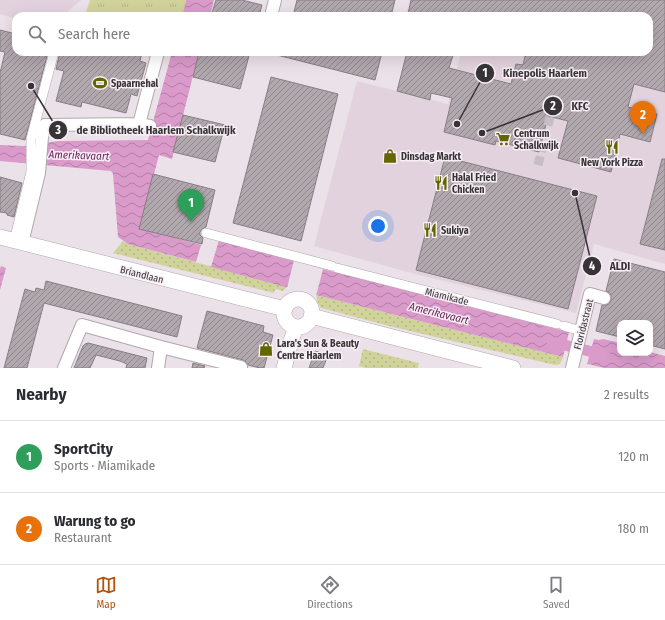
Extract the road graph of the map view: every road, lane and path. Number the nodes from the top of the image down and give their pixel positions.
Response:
1 (275, 0) edge
2 (272, 12) edge
3 (53, 56) edge
4 (157, 56) edge
5 (37, 138) junction
6 (206, 232) dead end
7 (12, 240) edge
8 (604, 298) dead end
9 (285, 309) junction
10 (311, 316) junction
11 (296, 327) junction
12 (581, 332) junction
13 (161, 347) junction
14 (572, 365) edge
15 (64, 368) edge
16 (158, 368) edge
17 (240, 368) edge
18 (284, 368) edge
19 (513, 368) edge

1 - 2 street
3 - 5 street
4 - 5 street
5 - 7 street
6 - 12 street, Miamikade
7 - 9 street, Briandlaan
8 - 12 street, Floridastraat
9 - 10 street
9 - 11 street
10 - 11 street
10 - 19 street
11 - 18 street
12 - 14 street, Floridastraat
13 - 15 street
13 - 16 street
13 - 17 street

